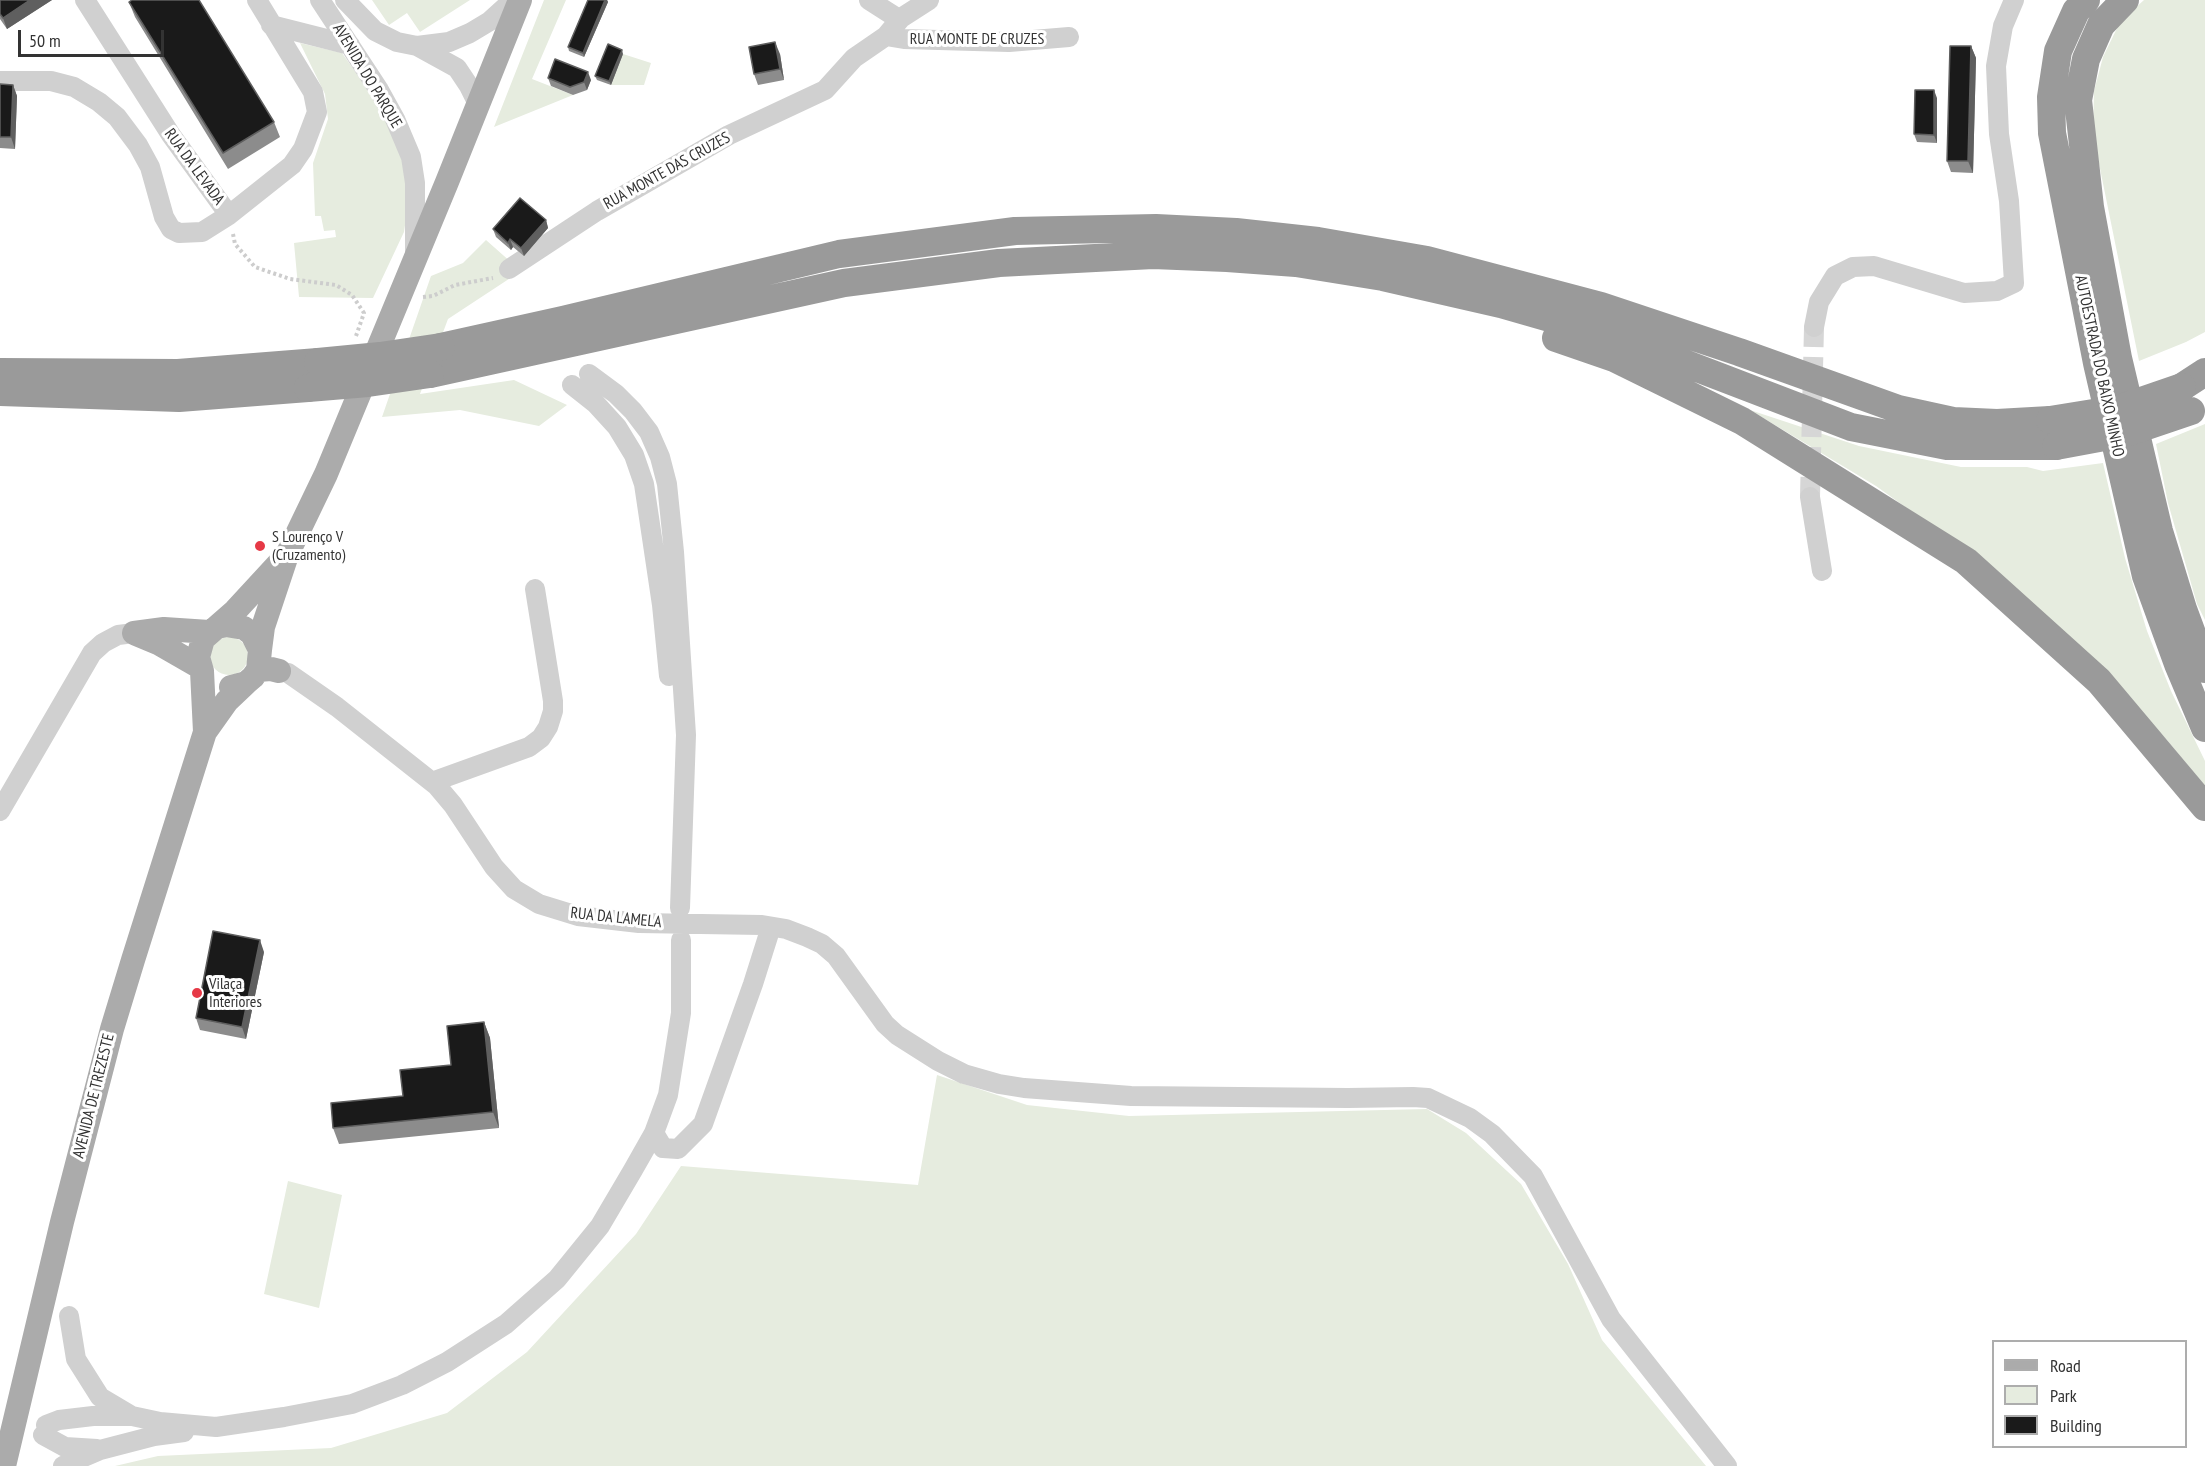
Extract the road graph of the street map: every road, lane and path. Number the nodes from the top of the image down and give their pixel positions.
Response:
1 (85, 0) edge
2 (256, 0) edge
3 (320, 0) edge
4 (345, 0) edge
5 (513, 0) edge
6 (520, 0) edge
7 (869, 0) edge
8 (929, 0) edge
9 (2014, 0) edge
10 (2086, 0) edge
11 (2125, 0) edge
12 (901, 18) junction
13 (272, 25) junction
14 (886, 36) junction
15 (1069, 37) dead end
16 (350, 45) junction
17 (417, 46) junction
18 (0, 81) edge
19 (478, 104) junction
20 (229, 215) junction
21 (414, 262) junction
22 (508, 269) joint
23 (1383, 277) junction
24 (418, 297) dead end
25 (364, 313) dead end
26 (1814, 327) tunnel mouth
27 (0, 372) edge
28 (589, 374) dead end
29 (572, 385) dead end
30 (0, 392) edge
31 (2196, 393) edge
32 (2053, 433) junction
33 (1810, 497) tunnel mouth
34 (287, 555) junction
35 (1822, 571) dead end
36 (535, 590) dead end
37 (213, 630) junction
38 (134, 633) junction
39 (261, 666) junction
40 (201, 669) junction
41 (2205, 669) edge
42 (2205, 728) edge
43 (205, 732) junction
44 (432, 782) junction
45 (2205, 807) edge
46 (0, 811) edge
47 (771, 927) junction
48 (681, 940) dead end
49 (654, 1133) junction
50 (69, 1316) dead end
51 (132, 1416) junction
52 (216, 1427) junction
53 (100, 1449) junction
54 (4, 1466) edge
55 (63, 1466) edge
56 (1727, 1466) edge

1 - 20 street, RUA DA LEVADA
2 - 13 street, RUA DA LEVADA
3 - 16 street, AVENIDA DO PARQUE
4 - 17 street, AVENIDA DO PARQUE
5 - 17 street, AVENIDA DO PARQUE
6 - 19 main road
7 - 12 street
8 - 12 street, RUA MONTE DAS CRUZES
9 - 26 street
10 - 42 highway, AUTOESTRADA DO BAIXO MINHO
11 - 41 highway
12 - 14 street, RUA MONTE DAS CRUZES
13 - 16 street
13 - 20 street, RUA DA LEVADA
14 - 15 street, RUA MONTE DE CRUZES
14 - 22 street, RUA MONTE DAS CRUZES
16 - 21 street, AVENIDA DO PARQUE
17 - 19 street, AVENIDA DO PARQUE
18 - 20 street
19 - 21 main road
20 - 25 path
21 - 34 main road
22 - 24 path
23 - 30 highway, bridge
23 - 32 highway
23 - 45 highway
27 - 32 highway, bridge
28 - 29 street
31 - 32 highway, bridge
33 - 35 street
34 - 37 main road
34 - 39 main road
36 - 44 street
37 - 38 main road
37 - 39 main road
37 - 40 main road
38 - 40 main road
38 - 46 street
39 - 40 main road
39 - 43 main road
39 - 44 street, RUA DA LAMELA
40 - 43 main road
43 - 54 main road, AVENIDA DE TREZESTE
44 - 47 street, RUA DA LAMELA
47 - 49 street
47 - 56 street, RUA DA LAMELA
48 - 49 street
49 - 52 street
50 - 51 street
51 - 52 street
51 - 53 street
52 - 53 street
53 - 55 street

